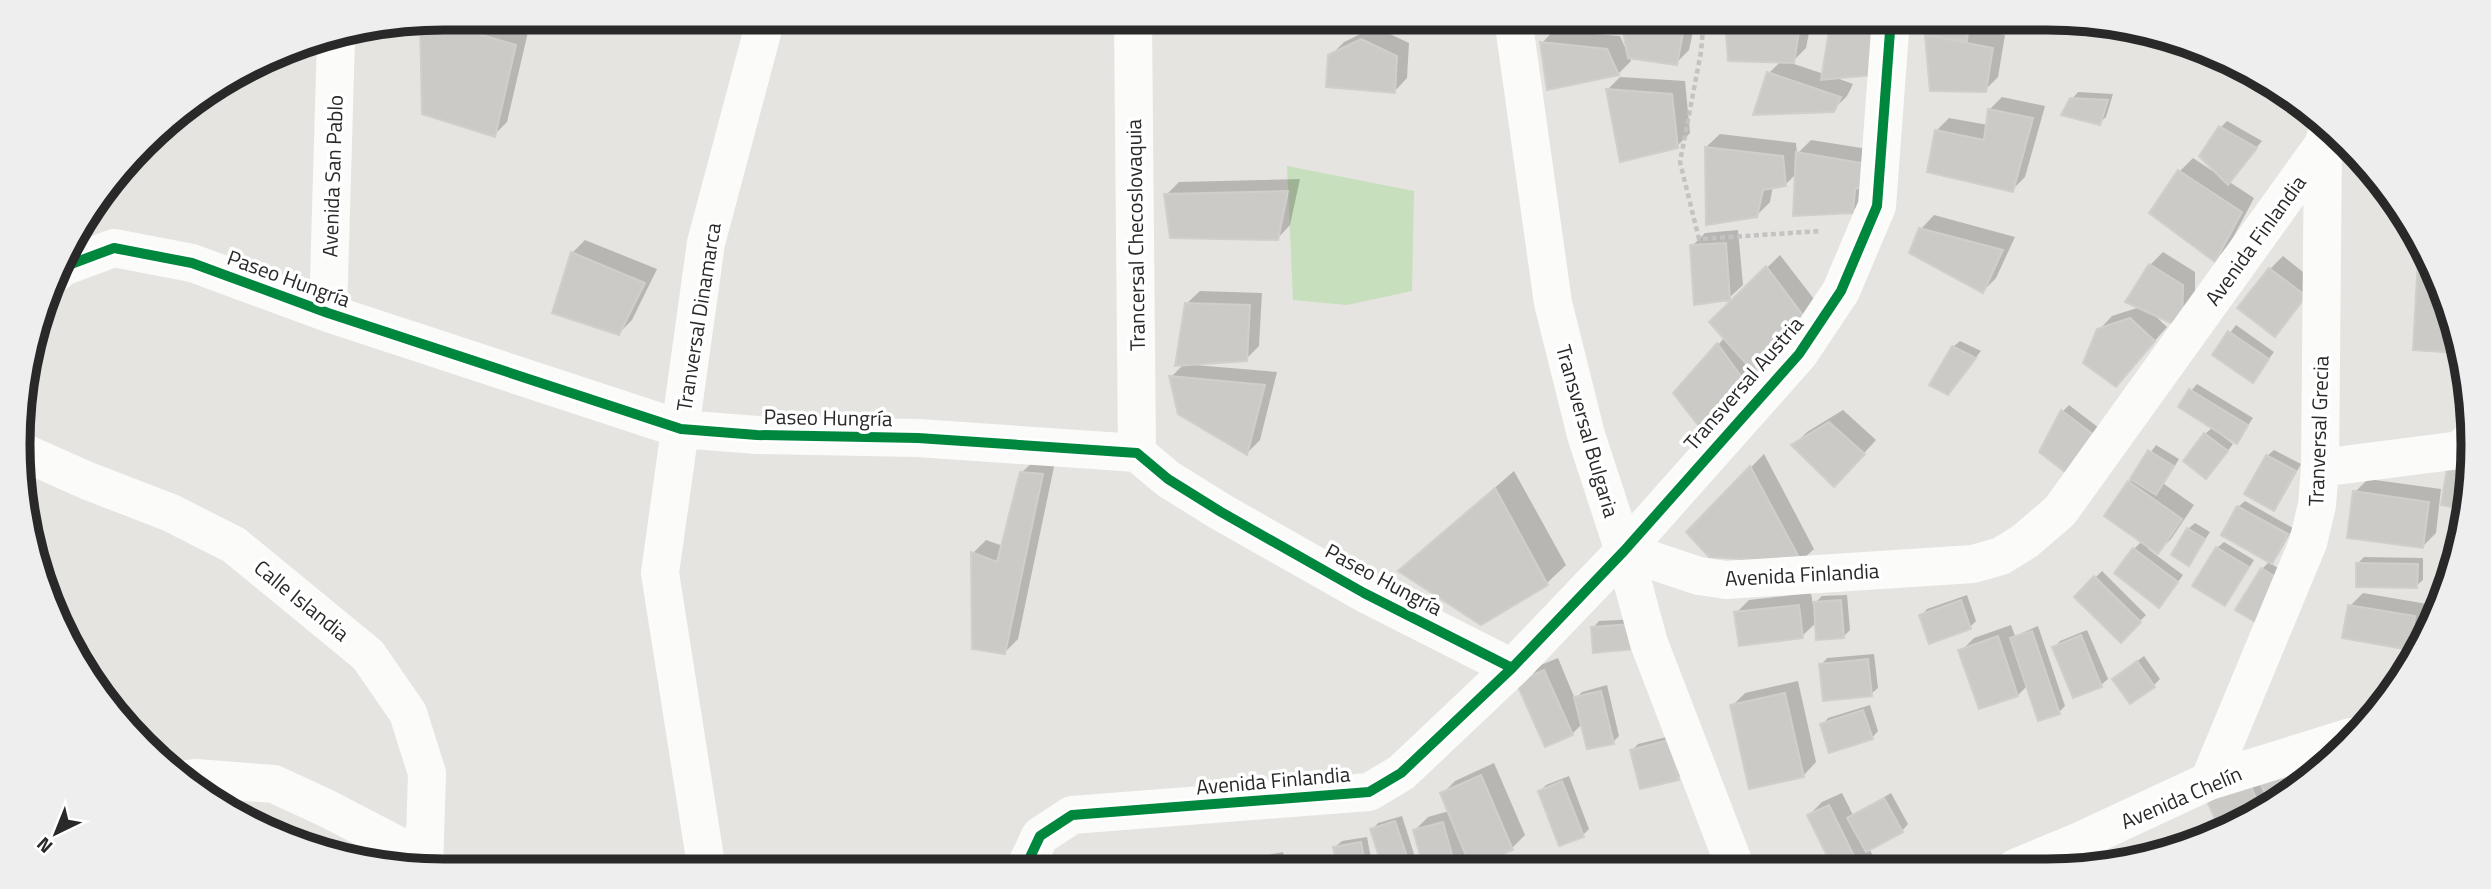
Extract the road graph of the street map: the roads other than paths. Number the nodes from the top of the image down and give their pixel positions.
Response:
1 (763, 30) edge
2 (1133, 30) edge
3 (1515, 30) edge
4 (1890, 30) edge
5 (336, 44) edge
6 (2325, 138) edge
7 (2326, 138) edge
8 (72, 264) edge
9 (328, 313) junction
10 (681, 429) junction
11 (2461, 449) edge
12 (1137, 453) junction
13 (30, 455) edge
14 (2320, 468) junction
15 (1624, 551) junction
16 (1512, 668) junction
17 (2336, 742) edge
18 (198, 778) edge
19 (2209, 780) junction
20 (413, 858) edge
21 (424, 858) edge
22 (705, 859) edge
23 (1030, 859) edge
24 (1732, 859) edge
25 (2037, 859) edge

1 - 10 street, Tranversal Dinamarca
2 - 12 street, Trancersal Checoslovaquia
3 - 15 street, Transversal Bulgaria
4 - 15 street, Transversal Austria
5 - 9 street, Avenida San Pablo
6 - 15 street, Avenida Finlandia
7 - 14 street, Tranversal Grecia
8 - 9 street, Paseo Hungría
9 - 10 street, Paseo Hungría
10 - 12 street, Paseo Hungría
10 - 22 street, Tranversal Dinamarca
11 - 14 street
12 - 16 street, Paseo Hungría
13 - 21 street, Calle Islandia
14 - 19 street, Tranversal Grecia
15 - 16 street, Avenida Finlandia
15 - 24 street, Transversal Bulgaria
16 - 23 street, Avenida Finlandia
17 - 19 street, Avenida Chelín
18 - 20 street
19 - 25 street, Avenida Chelín

